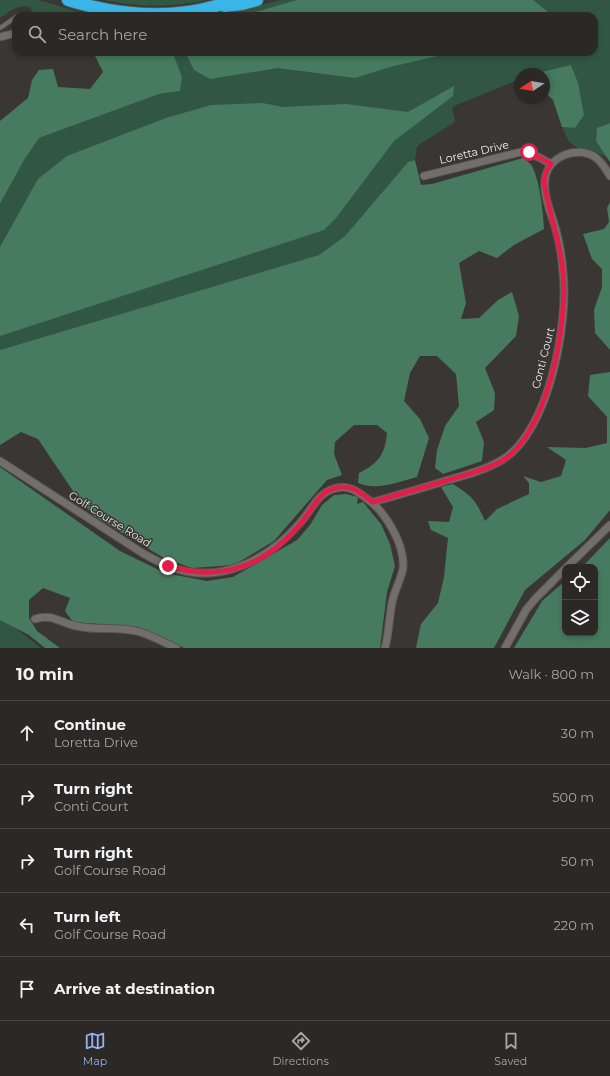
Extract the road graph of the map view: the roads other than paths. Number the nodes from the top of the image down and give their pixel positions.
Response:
1 (68, 0) edge
2 (234, 0) edge
3 (256, 0) edge
4 (214, 7) junction
5 (126, 12) edge
6 (186, 12) edge
7 (12, 20) edge
8 (0, 28) edge
9 (12, 34) edge
10 (0, 37) edge
11 (551, 164) junction
12 (424, 176) dead end
13 (610, 176) edge
14 (0, 461) edge
15 (373, 502) junction
16 (610, 525) edge
17 (570, 564) edge
18 (562, 572) edge
19 (35, 619) dead end
20 (176, 648) edge
21 (385, 648) edge
22 (505, 648) edge

1 - 5 highway
2 - 4 highway
3 - 4 highway
4 - 6 highway
7 - 8 lane
9 - 10 street
11 - 12 street, Loretta Drive
11 - 13 street
11 - 15 street, Conti Court
14 - 15 street, Golf Course Road
15 - 21 street
16 - 17 street
18 - 22 street
19 - 20 street

